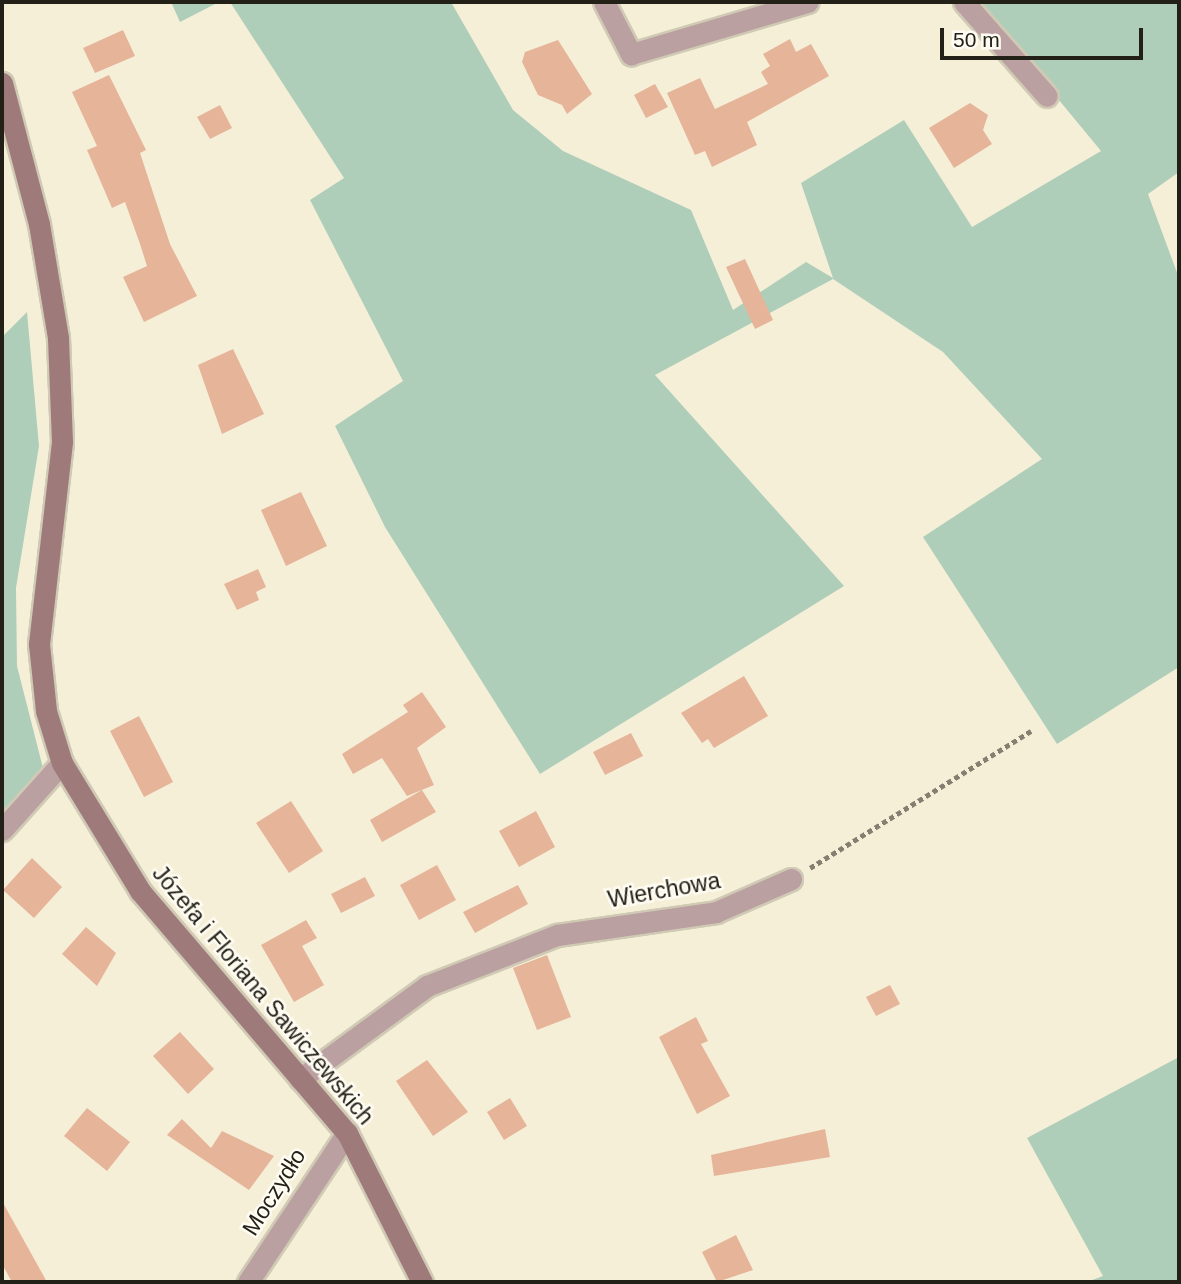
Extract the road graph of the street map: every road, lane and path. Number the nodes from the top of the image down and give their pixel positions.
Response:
1 (604, 2) edge
2 (808, 2) edge
3 (964, 2) edge
4 (2, 83) edge
5 (1047, 96) dead end
6 (1031, 731) dead end
7 (62, 763) junction
8 (2, 830) edge
9 (791, 879) joint
10 (300, 1079) junction
11 (347, 1133) junction
12 (248, 1282) edge
13 (422, 1282) edge

1 - 2 street
3 - 5 street
4 - 7 street, Józefa i Floriana Sawiczewskich
6 - 9 path
7 - 8 street
7 - 10 street, Józefa i Floriana Sawiczewskich
9 - 10 street, Wierchowa
10 - 11 street, Józefa i Floriana Sawiczewskich
11 - 12 street, Moczydło
11 - 13 street, Józefa i Floriana Sawiczewskich

